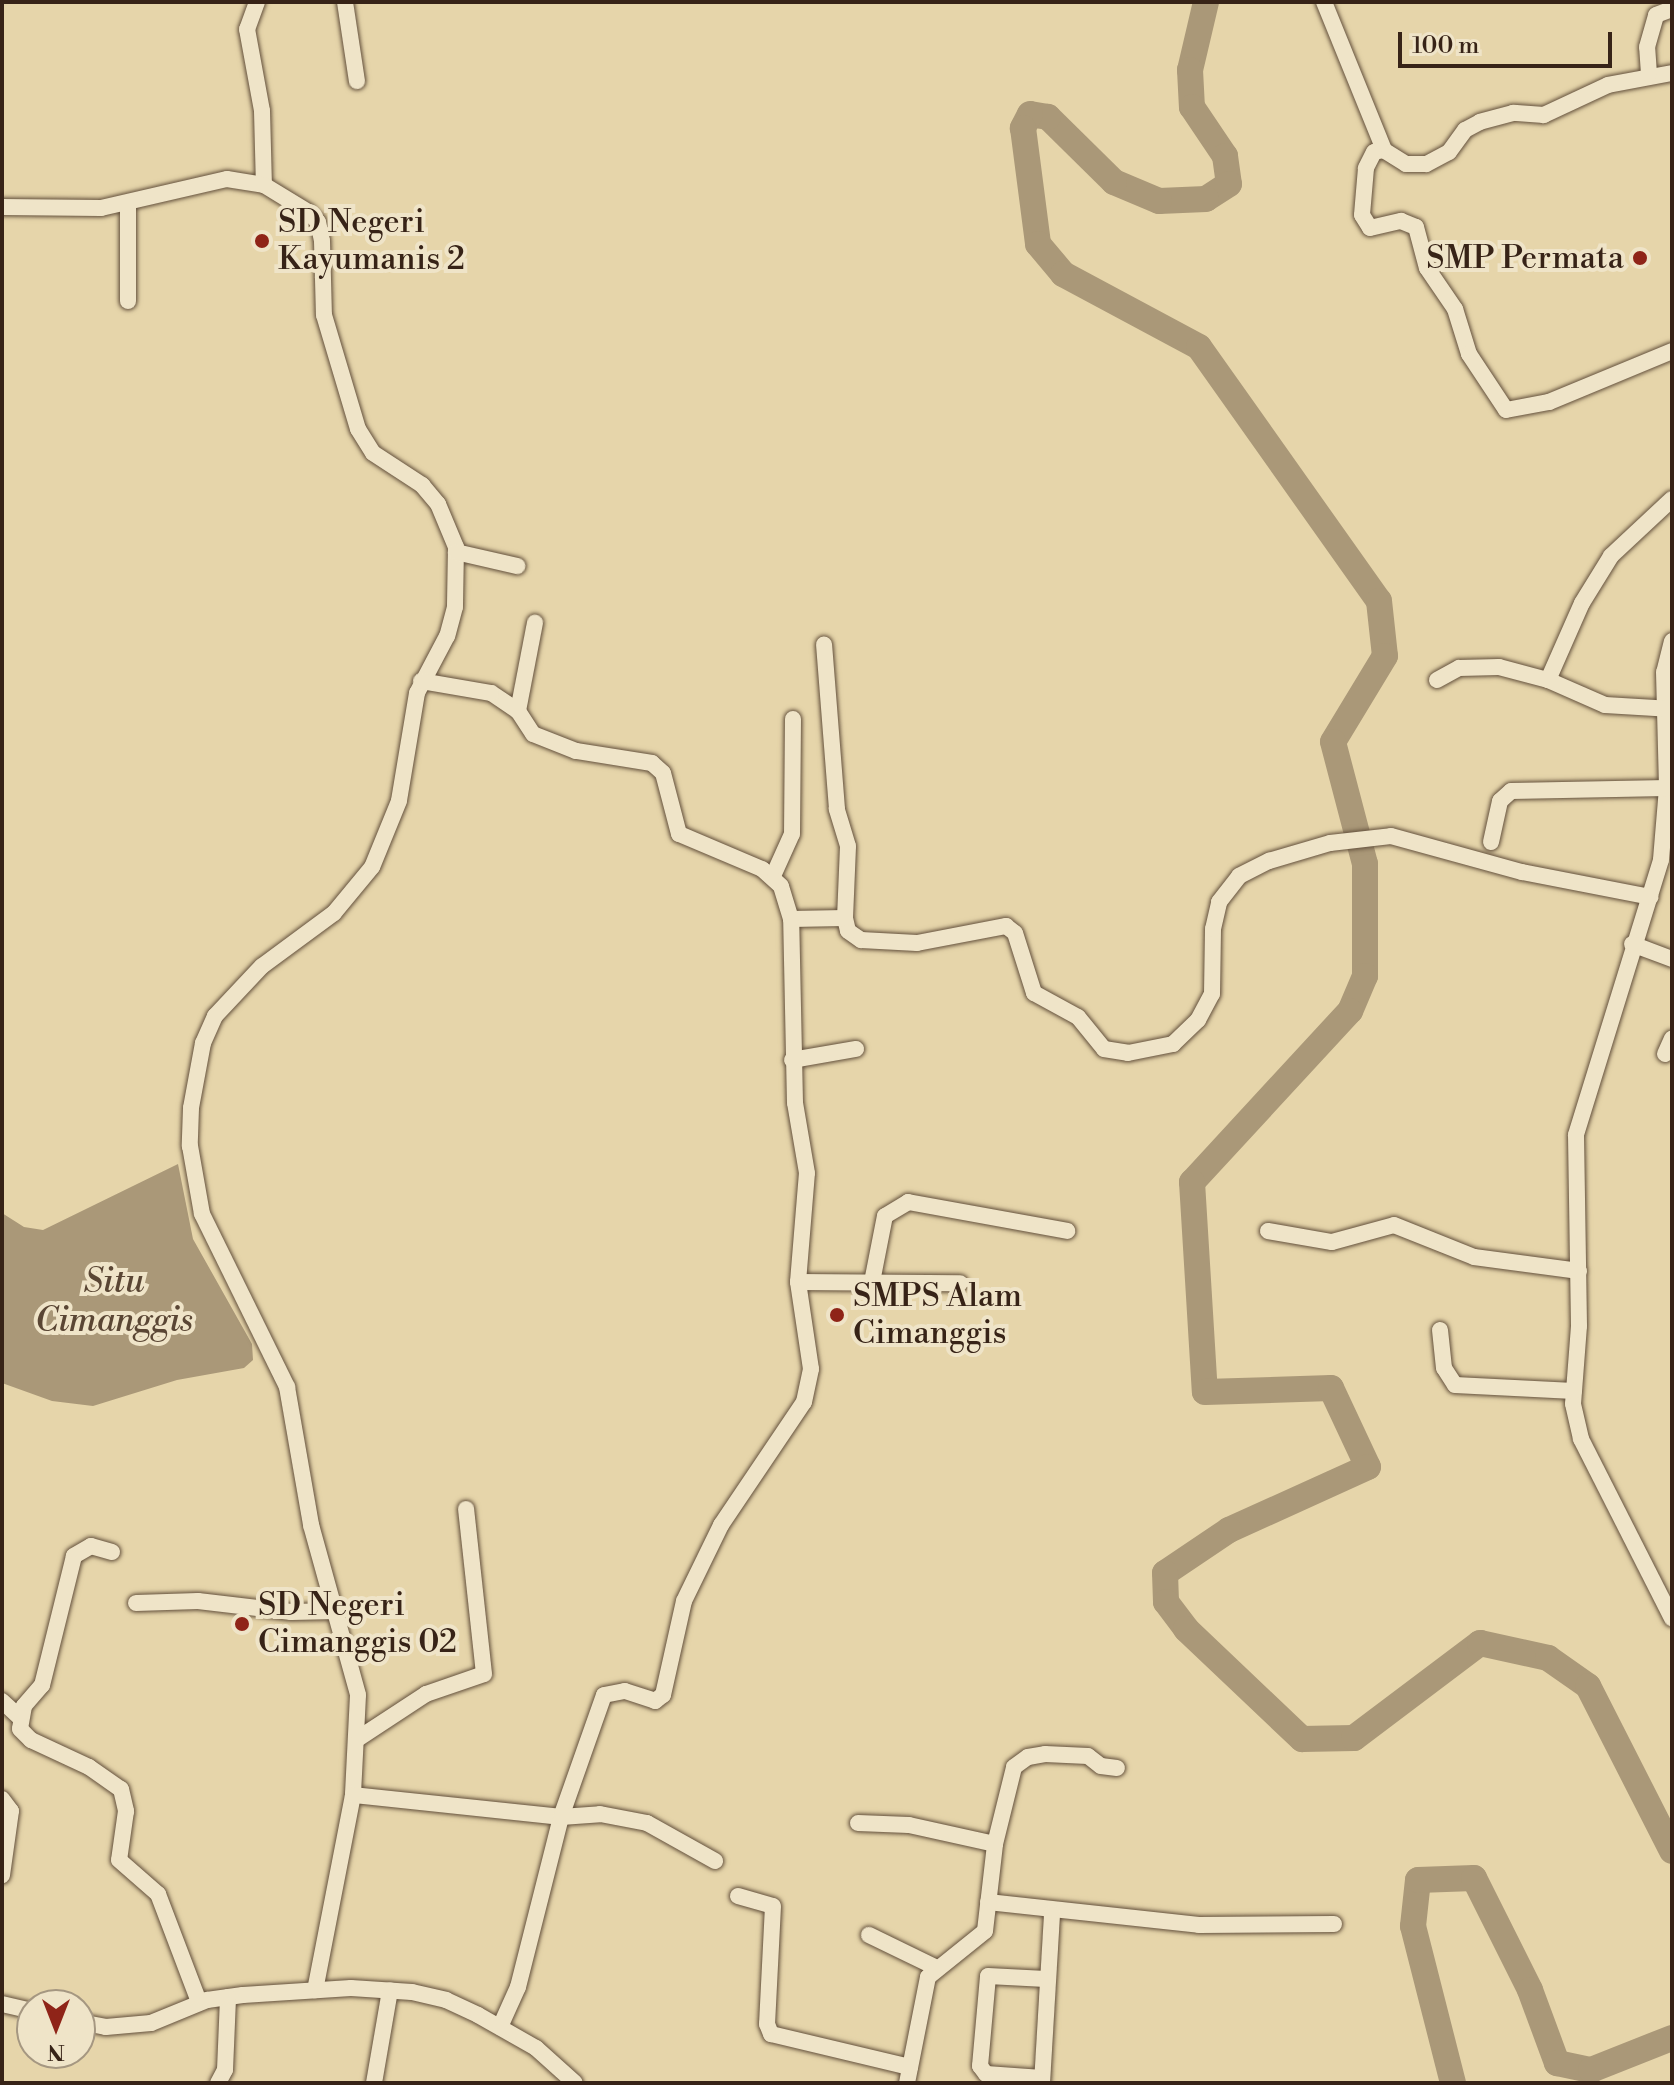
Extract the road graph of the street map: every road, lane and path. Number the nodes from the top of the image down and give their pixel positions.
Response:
1 (257, 2) edge
2 (345, 2) edge
3 (1324, 2) edge
4 (1672, 9) edge
5 (1672, 73) edge
6 (1649, 74) junction
7 (357, 81) dead end
8 (1384, 150) junction
9 (264, 185) junction
10 (128, 203) junction
11 (2, 207) edge
12 (128, 301) dead end
13 (1672, 351) edge
14 (1672, 499) edge
15 (456, 552) junction
16 (517, 566) dead end
17 (535, 623) dead end
18 (1672, 641) edge
19 (824, 645) dead end
20 (1437, 680) dead end
21 (1548, 680) junction
22 (421, 681) junction
23 (1669, 708) edge
24 (518, 711) junction
25 (793, 719) dead end
26 (1667, 788) junction
27 (1669, 807) edge
28 (1491, 842) dead end
29 (773, 876) junction
30 (1651, 897) junction
31 (845, 918) junction
32 (791, 919) junction
33 (1632, 944) junction
34 (1672, 959) edge
35 (1672, 1038) edge
36 (856, 1049) dead end
37 (1665, 1054) dead end
38 (792, 1060) junction
39 (1067, 1231) dead end
40 (1268, 1231) dead end
41 (1579, 1271) junction
42 (798, 1282) junction
43 (872, 1282) junction
44 (960, 1283) dead end
45 (1440, 1330) dead end
46 (1574, 1391) junction
47 (466, 1509) dead end
48 (112, 1552) dead end
49 (136, 1603) dead end
50 (337, 1611) junction
51 (1672, 1618) edge
52 (2, 1701) edge
53 (19, 1717) junction
54 (359, 1738) junction
55 (1117, 1768) dead end
56 (353, 1795) junction
57 (2, 1799) edge
58 (561, 1817) junction
59 (858, 1823) dead end
60 (995, 1844) junction
61 (715, 1861) dead end
62 (3, 1867) edge
63 (738, 1896) dead end
64 (988, 1902) junction
65 (1052, 1913) junction
66 (1334, 1924) dead end
67 (869, 1935) dead end
68 (935, 1967) junction
69 (1046, 1979) junction
70 (315, 1990) junction
71 (390, 1990) junction
72 (228, 1997) junction
73 (199, 2002) junction
74 (96, 2025) edge
75 (500, 2027) junction
76 (908, 2075) edge
77 (1042, 2080) edge
78 (218, 2083) edge
79 (374, 2083) edge
80 (575, 2083) edge

1 - 9 street
2 - 7 street
3 - 8 street
4 - 6 street
5 - 6 street
6 - 8 street
8 - 13 street
9 - 10 street
9 - 15 street
10 - 11 street
10 - 12 street
14 - 21 street
15 - 16 street
15 - 22 street
17 - 24 street
18 - 23 street
19 - 31 street
20 - 21 street
21 - 23 street
22 - 24 street
22 - 50 street
23 - 26 street
24 - 29 street
25 - 29 street
26 - 27 street
26 - 28 street
27 - 30 street
29 - 32 street
30 - 31 street
30 - 33 street
31 - 32 street
32 - 38 street
33 - 34 street
33 - 41 street
35 - 37 street
36 - 38 street
38 - 42 street
39 - 43 street
40 - 41 street
41 - 46 street
42 - 43 street
42 - 58 street
43 - 44 street
45 - 46 street
46 - 51 street
47 - 54 street
48 - 53 street
49 - 50 street
50 - 54 street
52 - 53 street
53 - 73 street
54 - 56 street
55 - 60 street
56 - 58 street
56 - 70 street
57 - 62 street
58 - 61 street
58 - 75 street
59 - 60 street
60 - 64 street
63 - 76 street
64 - 65 street
64 - 68 street
65 - 66 street
65 - 69 street
67 - 68 street
68 - 76 street
69 - 77 street
69 - 77 street
70 - 71 street
70 - 72 street
71 - 75 street
71 - 79 street
72 - 73 street
72 - 78 street
73 - 74 street
75 - 80 street

